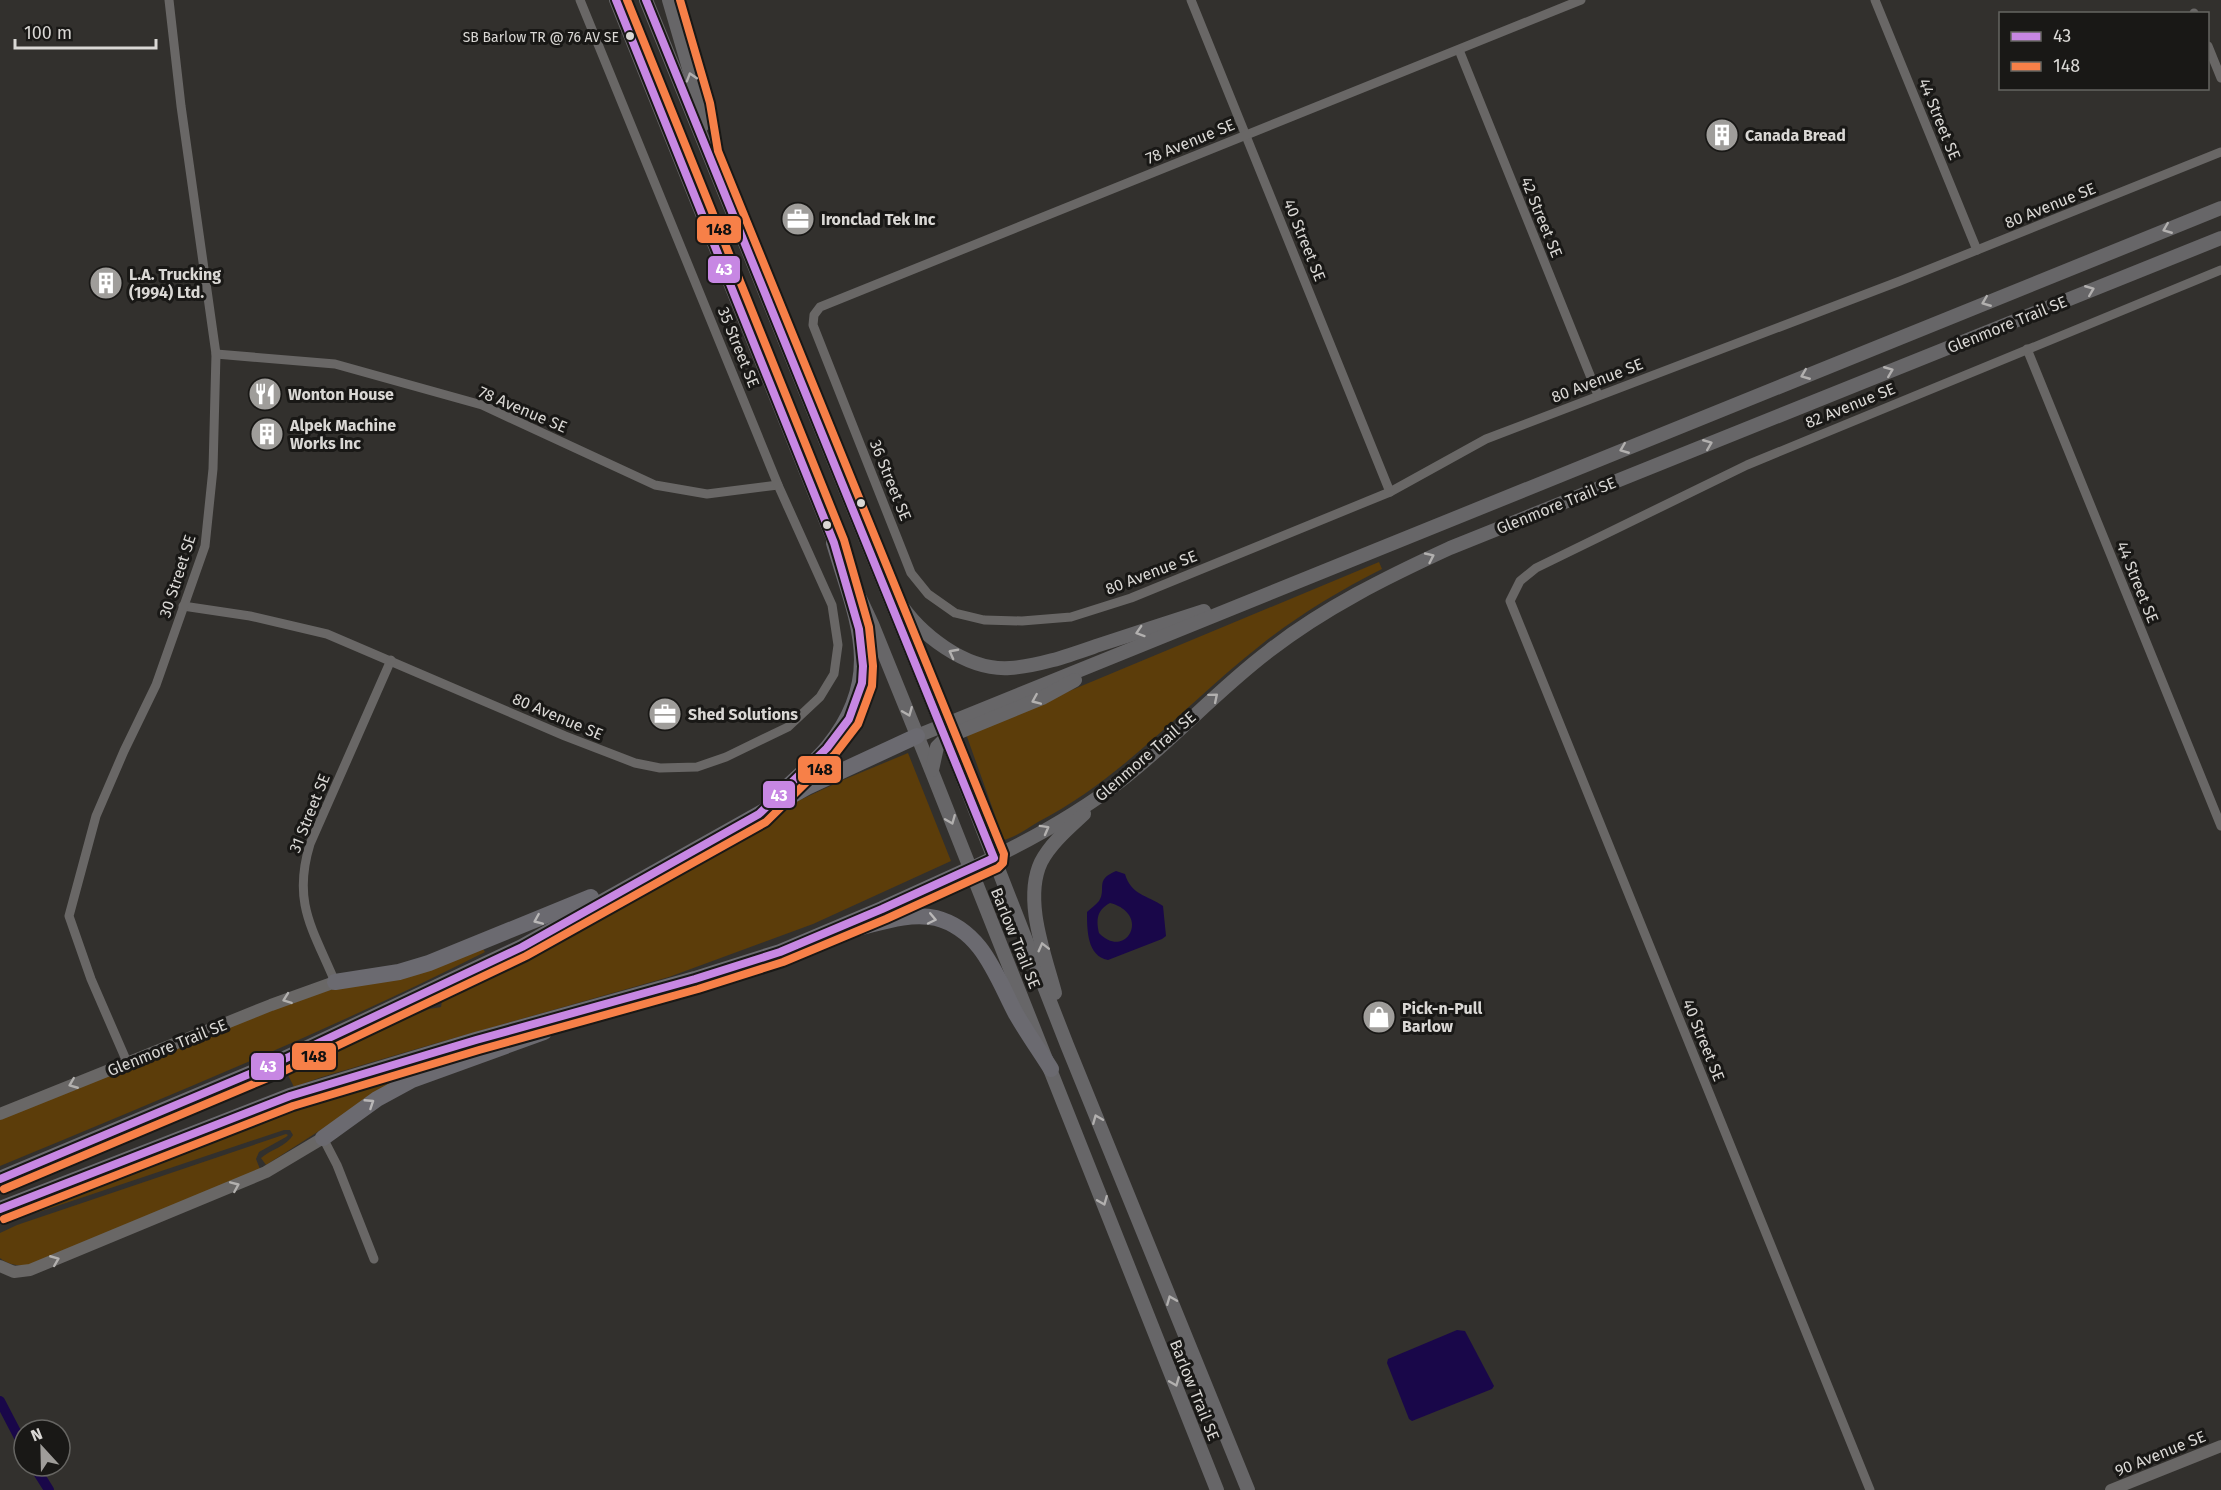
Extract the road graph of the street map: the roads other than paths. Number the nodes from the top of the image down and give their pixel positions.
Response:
1 (169, 0) edge
2 (580, 0) edge
3 (616, 0) edge
4 (646, 0) edge
5 (669, 0) edge
6 (1191, 0) edge
7 (1581, 0) edge
8 (1875, 0) edge
9 (2209, 48) edge
10 (1459, 50) junction
11 (2221, 78) edge
12 (1246, 134) junction
13 (2221, 152) edge
14 (708, 154) junction
15 (2221, 208) edge
16 (2221, 238) edge
17 (1977, 250) junction
18 (2221, 270) edge
19 (814, 315) joint
20 (2027, 349) junction
21 (216, 354) junction
22 (1598, 395) junction
23 (778, 485) junction
24 (1390, 492) junction
25 (834, 543) junction
26 (875, 561) junction
27 (1257, 598) junction
28 (1510, 601) joint
29 (832, 605) joint
30 (183, 606) junction
31 (984, 620) joint
32 (391, 660) junction
33 (944, 731) junction
34 (917, 736) junction
35 (932, 772) junction
36 (1119, 782) junction
37 (759, 814) junction
38 (2221, 826) edge
39 (994, 858) junction
40 (669, 864) junction
41 (970, 869) junction
42 (813, 939) junction
43 (695, 979) junction
44 (335, 982) junction
45 (1067, 1045) junction
46 (127, 1062) junction
47 (1051, 1069) junction
48 (0, 1114) edge
49 (323, 1138) junction
50 (0, 1179) edge
51 (0, 1209) edge
52 (374, 1259) dead end
53 (0, 1266) edge
54 (2221, 1446) edge
55 (1217, 1490) edge
56 (1248, 1490) edge
57 (1870, 1490) edge
58 (2111, 1490) edge

1 - 21 street, 30 Street SE
2 - 23 street, 35 Street SE
3 - 25 main road, Barlow Trail SE
4 - 14 main road, Barlow Trail SE
14 -> 5 main road
6 - 12 street, 40 Street SE
7 - 10 street, 78 Avenue SE
8 - 17 street, 44 Street SE
9 - 11 street
10 - 12 street, 78 Avenue SE
10 - 22 street, 42 Street SE
12 - 19 street, 78 Avenue SE
12 - 24 street, 40 Street SE
13 - 17 street, 80 Avenue SE
14 - 26 main road, Barlow Trail SE
15 -> 27 main road, Glenmore Trail SE
36 -> 16 main road, Glenmore Trail SE
17 - 22 street, 80 Avenue SE
18 - 20 street, 82 Avenue SE
19 - 31 street, 36 Street SE
20 - 28 street, 82 Avenue SE
20 - 38 street, 44 Street SE
21 - 23 street, 78 Avenue SE
21 - 30 street, 30 Street SE
22 - 24 street, 80 Avenue SE
23 - 29 street, 35 Street SE
24 - 31 street, 80 Avenue SE
25 -> 34 main road, Barlow Trail SE
25 - 37 highway
27 -> 26 main road
26 - 33 main road, Barlow Trail SE
27 -> 33 main road, Glenmore Trail SE
28 - 57 street, 40 Street SE
29 - 32 street, 80 Avenue SE
30 - 32 street, 80 Avenue SE
30 - 46 street, 30 Street SE
32 - 44 street, 31 Street SE
33 - 34 main road
33 - 35 main road
33 - 39 main road, Barlow Trail SE
34 - 35 main road, Barlow Trail SE
34 - 37 highway
35 -> 41 main road, Barlow Trail SE
39 -> 36 main road, Glenmore Trail SE
45 -> 36 main road
37 - 40 highway
39 - 41 main road, Glenmore Trail SE
39 - 45 main road, Barlow Trail SE
40 -> 44 highway
40 - 50 highway
41 - 42 highway, Glenmore Trail SE
41 - 47 main road, Barlow Trail SE
42 - 43 highway, Glenmore Trail SE
42 -> 47 highway
49 -> 43 highway
43 - 51 highway, Glenmore Trail SE
44 -> 46 street, Glenmore Trail SE
56 -> 45 main road, Barlow Trail SE
46 -> 48 street, Glenmore Trail SE
47 -> 55 main road, Barlow Trail SE
49 - 52 street
53 -> 49 street
54 - 58 street, 90 Avenue SE

